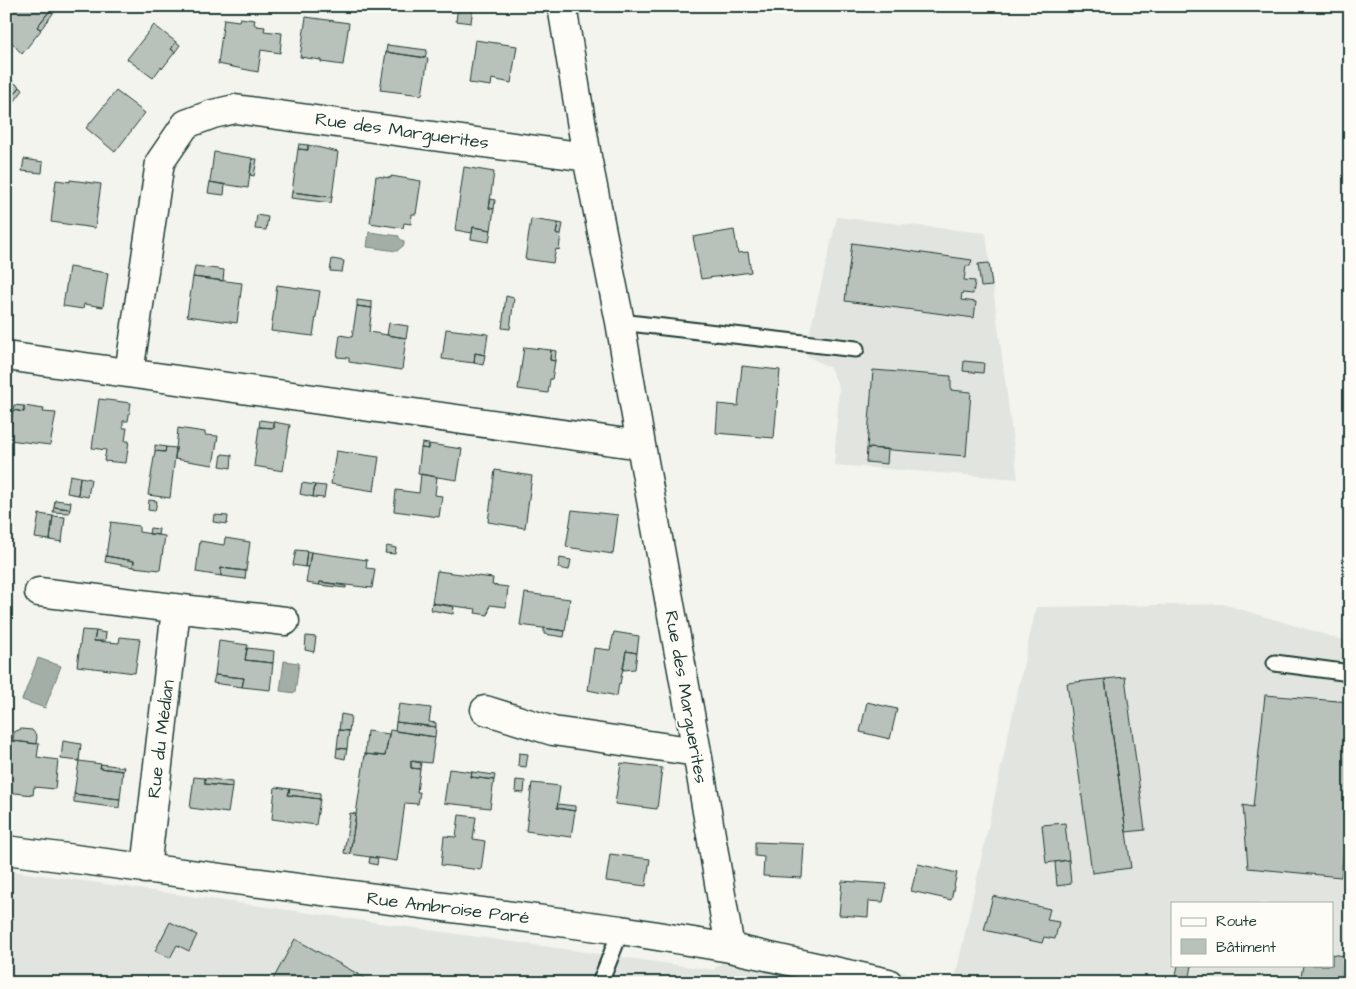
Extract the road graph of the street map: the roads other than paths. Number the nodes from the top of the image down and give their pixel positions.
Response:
1 (562, 6) edge
2 (587, 156) junction
3 (620, 322) junction
4 (856, 349) dead end
5 (6, 356) edge
6 (129, 374) junction
7 (641, 445) junction
8 (39, 592) dead end
9 (176, 608) junction
10 (285, 621) dead end
11 (1275, 663) dead end
12 (1350, 673) edge
13 (485, 710) dead end
14 (697, 752) junction
15 (6, 850) edge
16 (146, 869) junction
17 (621, 930) junction
18 (730, 948) junction
19 (600, 983) edge
20 (888, 983) edge

1 - 2 street
2 - 3 street, Rue des Marguerites
2 - 6 street, Rue des Marguerites
3 - 4 lane
3 - 7 street, Rue des Marguerites
5 - 6 street
6 - 7 street
7 - 14 street, Rue des Marguerites
8 - 9 street
9 - 10 street
9 - 16 street, Rue du Médian
11 - 12 lane
13 - 14 street
14 - 18 street, Rue des Marguerites
15 - 16 street, Rue Ambroise Paré
16 - 17 street, Rue Ambroise Paré
17 - 18 street, Rue Ambroise Paré
17 - 19 lane
18 - 20 street, Rue Ambroise Paré

